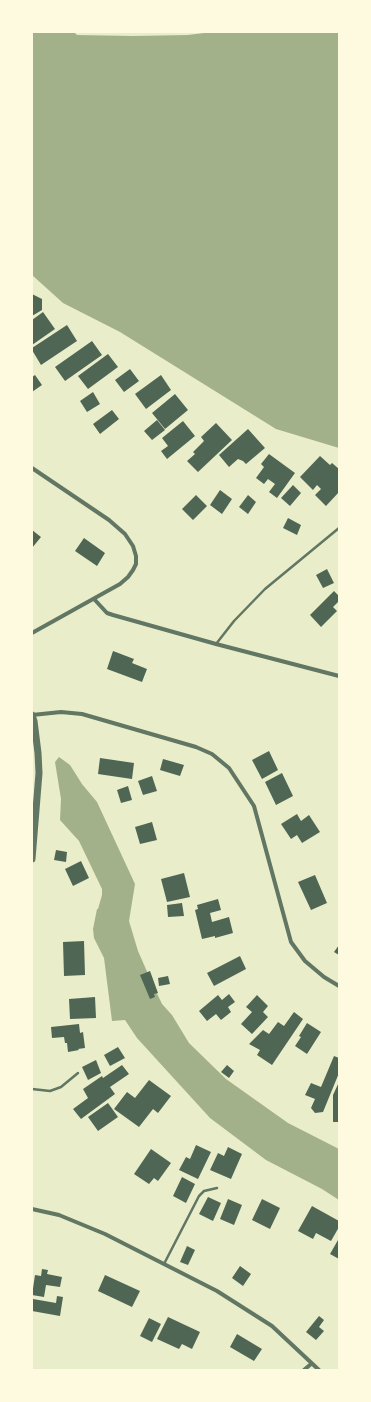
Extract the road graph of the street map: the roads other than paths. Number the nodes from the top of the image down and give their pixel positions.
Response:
1 (32, 468) edge
2 (339, 528) edge
3 (94, 599) junction
4 (32, 633) edge
5 (216, 644) junction
6 (339, 676) edge
7 (32, 715) edge
8 (32, 859) edge
9 (339, 986) edge
10 (78, 1073) dead end
11 (32, 1089) edge
12 (217, 1188) dead end
13 (32, 1209) edge
14 (164, 1264) junction
15 (311, 1364) junction
16 (304, 1370) edge
17 (318, 1370) edge

1 - 3 street
2 - 5 lane
3 - 4 street
3 - 5 street
5 - 6 street
7 - 8 street
7 - 9 street
10 - 11 lane
12 - 14 lane
13 - 14 street
14 - 15 street
15 - 16 street
15 - 17 street

